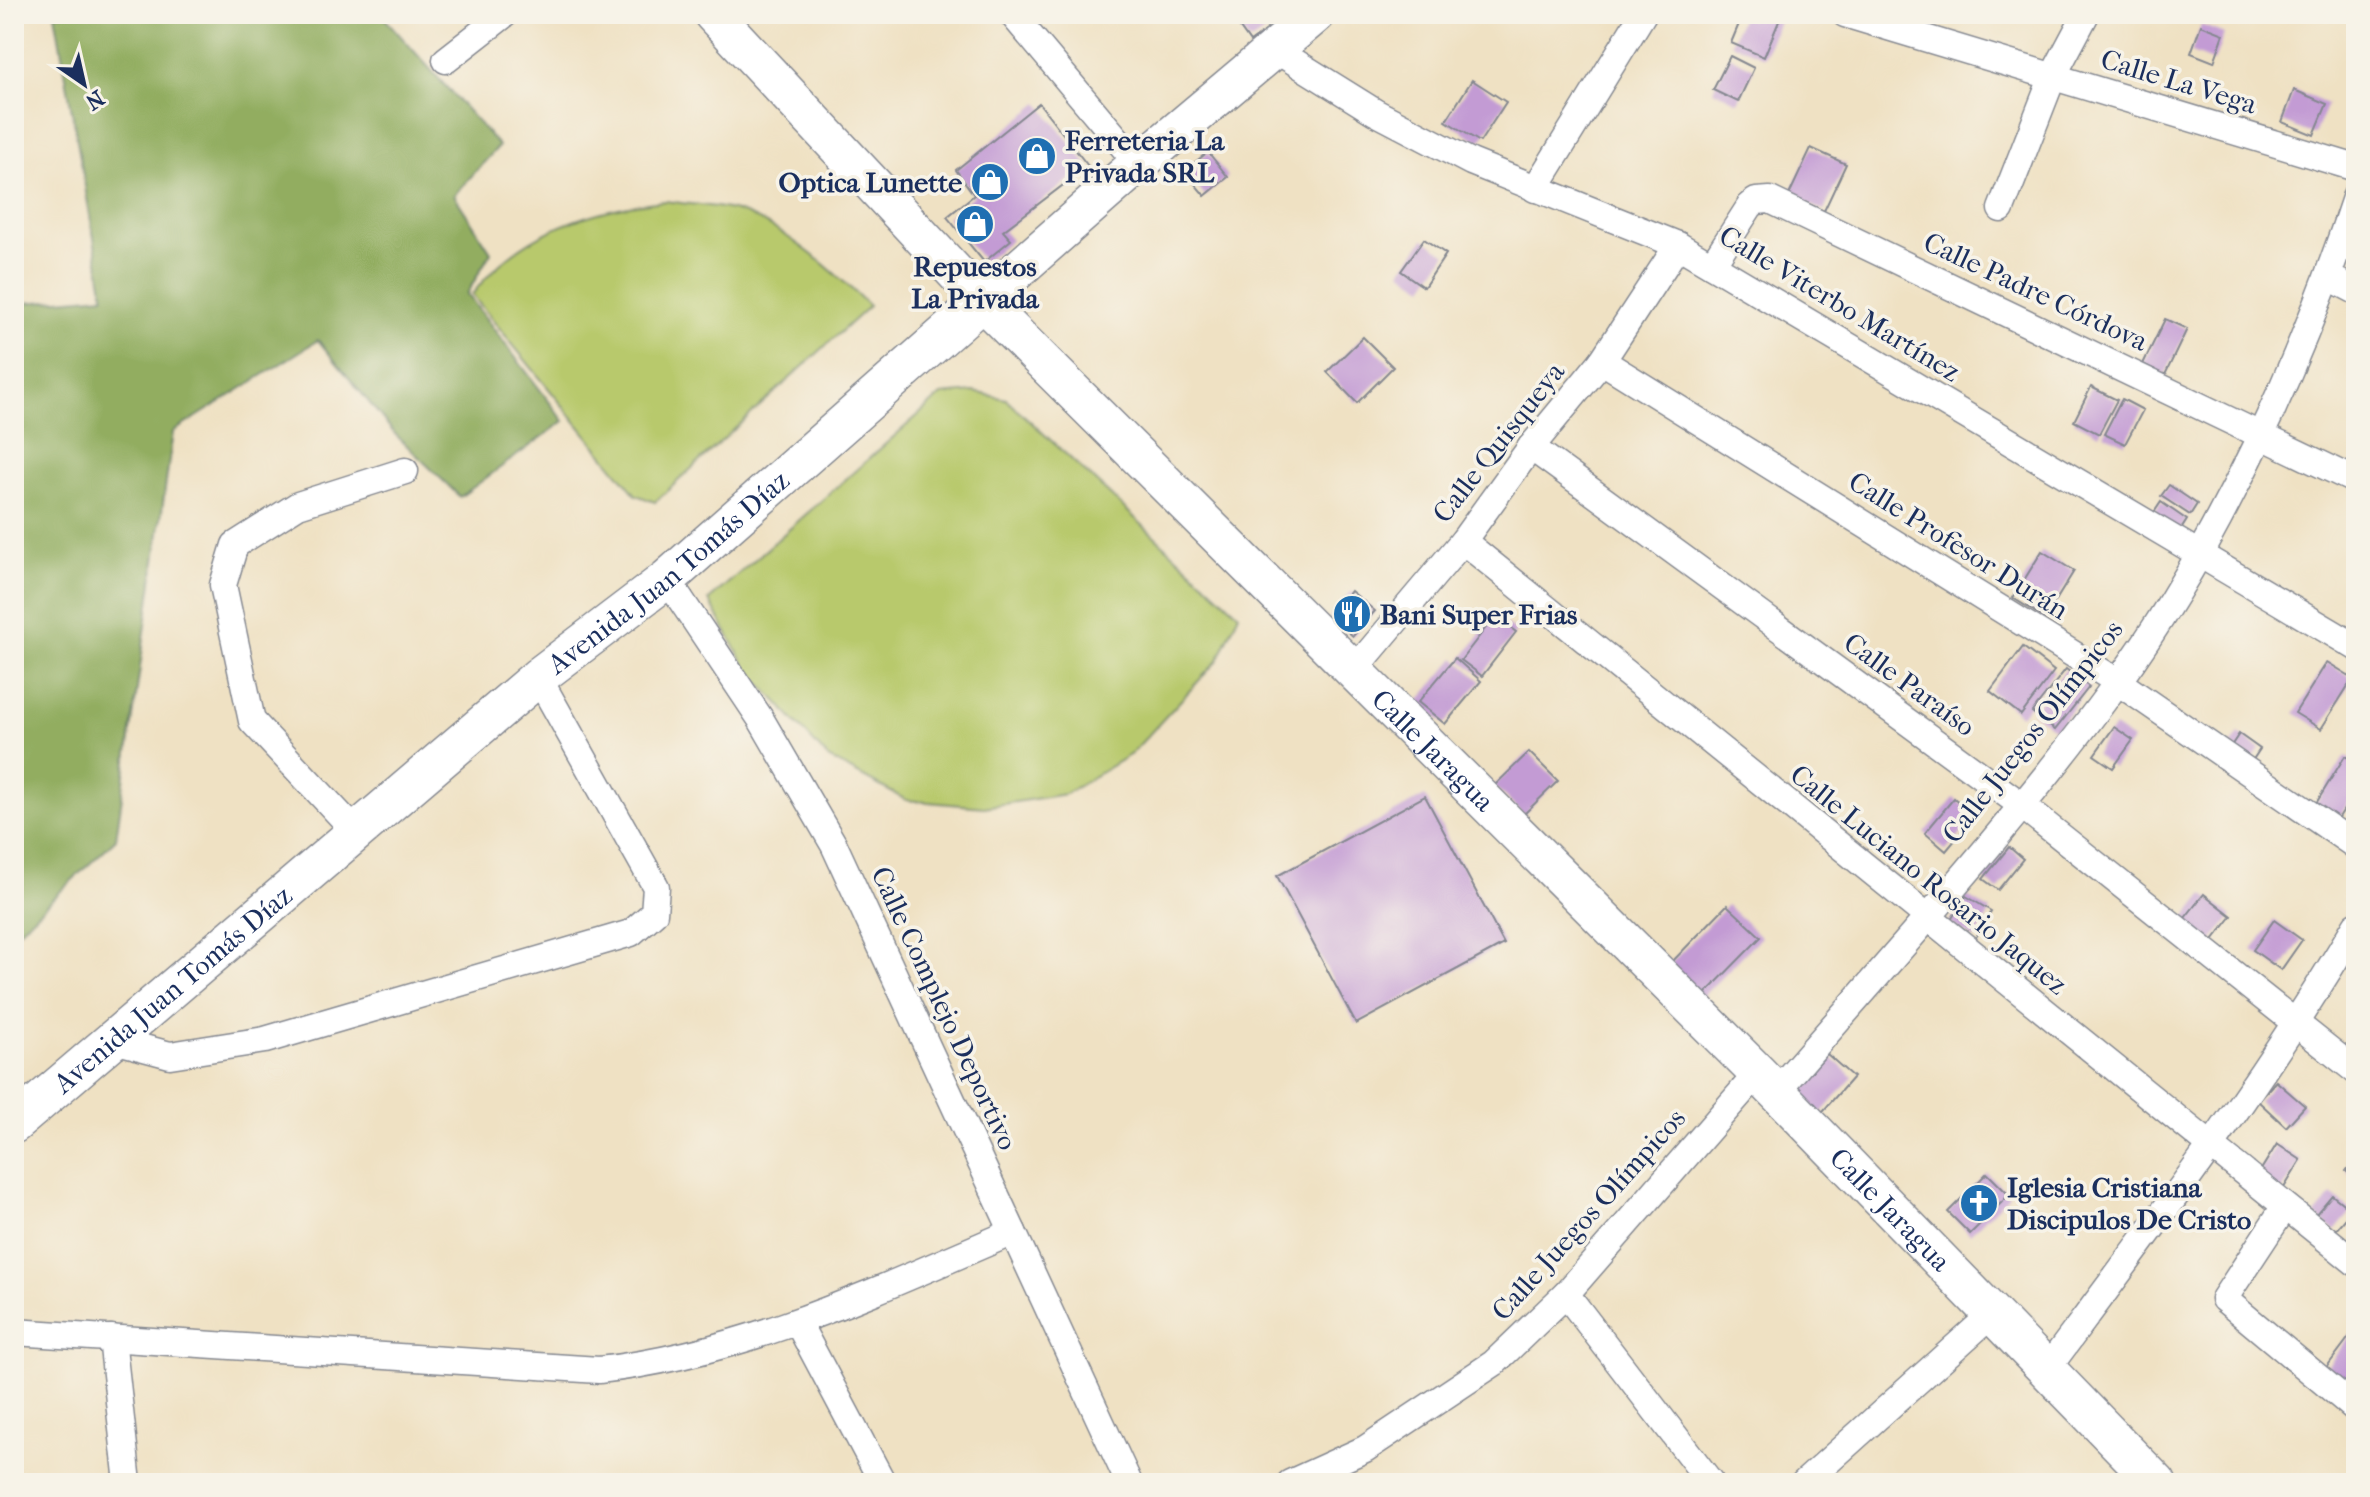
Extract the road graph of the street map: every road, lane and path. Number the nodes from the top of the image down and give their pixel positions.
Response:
1 (505, 14) edge
2 (713, 14) edge
3 (1012, 14) edge
4 (1316, 14) edge
5 (1643, 14) edge
6 (1845, 14) edge
7 (2086, 14) edge
8 (1274, 49) junction
9 (446, 60) dead end
10 (2053, 76) junction
11 (1138, 164) junction
12 (2356, 168) edge
13 (1535, 189) junction
14 (2356, 195) edge
15 (2001, 209) dead end
16 (1678, 245) junction
17 (1712, 265) junction
18 (2329, 277) junction
19 (2356, 291) edge
20 (983, 302) junction
21 (1602, 361) junction
22 (2260, 434) junction
23 (1531, 447) junction
24 (405, 471) dead end
25 (2356, 481) edge
26 (1463, 541) junction
27 (2199, 553) junction
28 (667, 579) junction
29 (2356, 647) edge
30 (1355, 669) junction
31 (538, 677) junction
32 (2118, 682) junction
33 (2020, 804) junction
34 (358, 834) junction
35 (2356, 846) edge
36 (1926, 919) junction
37 (2356, 925) edge
38 (2297, 1025) junction
39 (114, 1040) junction
40 (2356, 1071) edge
41 (1767, 1082) junction
42 (14, 1124) edge
43 (2211, 1148) junction
44 (2284, 1208) junction
45 (1013, 1232) junction
46 (2356, 1263) edge
47 (1566, 1294) junction
48 (1991, 1315) junction
49 (798, 1323) junction
50 (14, 1332) edge
51 (112, 1338) junction
52 (2047, 1369) junction
53 (2356, 1409) edge
54 (2152, 1481) edge
55 (128, 1483) edge
56 (883, 1483) edge
57 (1129, 1483) edge
58 (1290, 1483) edge
59 (1711, 1483) edge
60 (1804, 1483) edge

1 - 9 street
2 - 20 street, Calle Jaragua
3 - 11 street
4 - 8 street, Avenida Juan Tomás Díaz
5 - 13 street
6 - 10 street, Calle La Vega
7 - 10 street
8 - 11 street, Avenida Juan Tomás Díaz
8 - 13 street, Calle Viterbo Martínez
10 - 12 street, Calle La Vega
10 - 15 street
11 - 20 street, Avenida Juan Tomás Díaz
13 - 16 street, Calle Viterbo Martínez
14 - 18 street, Calle Juegos Olímpicos
16 - 17 street, Calle Viterbo Martínez
16 - 21 street, Calle Quisqueya
17 - 22 street, Calle Padre Córdova
17 - 27 street, Calle Viterbo Martínez
18 - 19 street
18 - 22 street, Calle Juegos Olímpicos
20 - 28 street, Avenida Juan Tomás Díaz
20 - 30 street, Calle Jaragua
21 - 23 street, Calle Quisqueya
21 - 32 street, Calle Profesor Durán
22 - 25 street, Calle Padre Córdova
22 - 27 street, Calle Juegos Olímpicos
23 - 26 street, Calle Quisqueya
23 - 33 street, Calle Paraíso
24 - 34 street
26 - 30 street, Calle Quisqueya
26 - 36 street, Calle Luciano Rosario Jaquez
27 - 29 street, Calle Viterbo Martínez
27 - 32 street, Calle Juegos Olímpicos
28 - 31 street, Avenida Juan Tomás Díaz
28 - 45 street, Calle Complejo Deportivo
30 - 41 street, Calle Jaragua
31 - 34 street, Avenida Juan Tomás Díaz
31 - 39 street
32 - 33 street, Calle Juegos Olímpicos
32 - 35 street, Calle Profesor Durán
33 - 36 street, Calle Juegos Olímpicos
33 - 38 street, Calle Paraíso
34 - 39 street, Avenida Juan Tomás Díaz
36 - 41 street, Calle Juegos Olímpicos
36 - 43 street, Calle Luciano Rosario Jaquez
37 - 38 street
38 - 40 street, Calle Paraíso
38 - 43 street
39 - 42 street, Avenida Juan Tomás Díaz
41 - 47 street, Calle Juegos Olímpicos
41 - 48 street, Calle Jaragua
43 - 44 street, Calle Luciano Rosario Jaquez
43 - 52 street
44 - 46 street, Calle Luciano Rosario Jaquez
44 - 53 street
45 - 49 street
45 - 57 street, Calle Complejo Deportivo
47 - 58 street, Calle Juegos Olímpicos
47 - 59 street
48 - 52 street, Calle Jaragua
48 - 60 street
49 - 51 street
49 - 56 street
50 - 51 street
51 - 55 street
52 - 54 street, Calle Jaragua

